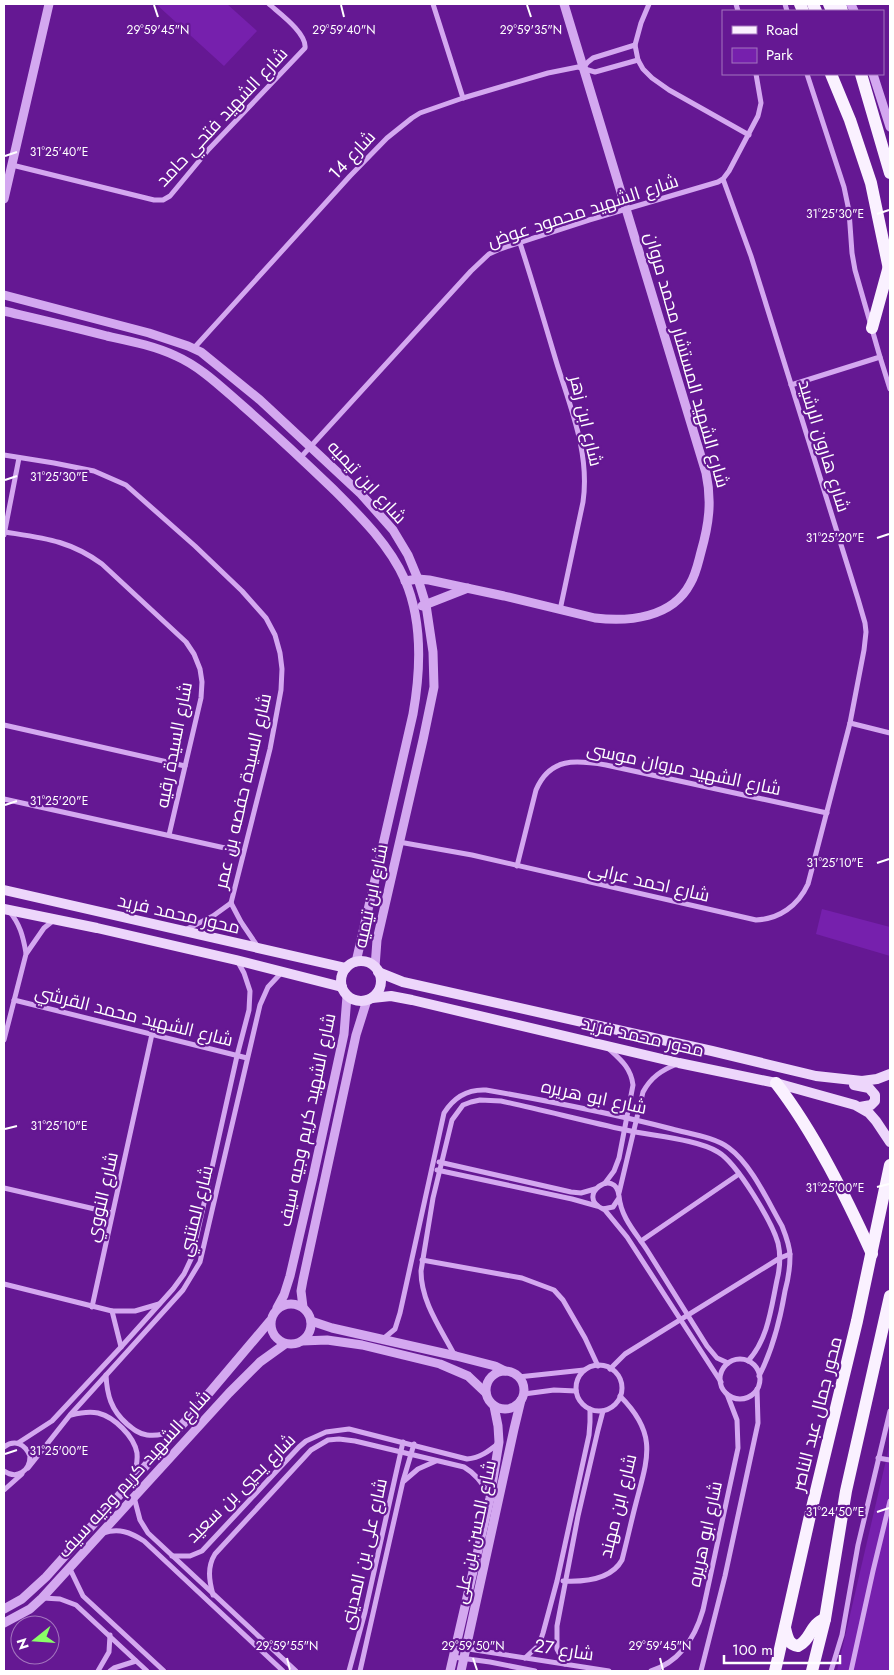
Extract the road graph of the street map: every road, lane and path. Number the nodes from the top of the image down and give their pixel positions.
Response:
1 (49, 4) edge
2 (269, 4) edge
3 (434, 4) edge
4 (564, 4) edge
5 (649, 4) edge
6 (635, 45) junction
7 (638, 60) junction
8 (583, 68) junction
9 (756, 75) edge
10 (807, 75) edge
11 (831, 75) edge
12 (861, 75) edge
13 (873, 75) edge
14 (463, 98) junction
15 (890, 128) edge
16 (749, 134) junction
17 (12, 165) junction
18 (890, 173) edge
19 (723, 179) junction
20 (4, 199) edge
21 (626, 210) junction
22 (520, 243) junction
23 (889, 270) edge
24 (4, 295) edge
25 (4, 311) edge
26 (872, 328) junction
27 (191, 346) junction
28 (207, 357) junction
29 (880, 357) junction
30 (182, 358) junction
31 (198, 370) junction
32 (791, 385) junction
33 (890, 389) edge
34 (310, 446) junction
35 (4, 455) edge
36 (301, 457) junction
37 (19, 458) junction
38 (4, 534) edge
39 (418, 579) junction
40 (405, 581) junction
41 (468, 588) junction
42 (426, 605) junction
43 (414, 608) junction
44 (560, 610) junction
45 (850, 723) junction
46 (4, 725) edge
47 (890, 732) edge
48 (185, 766) junction
49 (4, 799) edge
50 (828, 813) junction
51 (169, 835) junction
52 (399, 842) junction
53 (243, 852) junction
54 (517, 866) junction
55 (4, 890) edge
56 (231, 903) junction
57 (6, 910) edge
58 (55, 920) junction
59 (182, 931) junction
60 (260, 949) junction
61 (26, 954) junction
62 (236, 960) junction
63 (356, 962) junction
64 (346, 968) junction
65 (376, 970) junction
66 (283, 972) junction
67 (345, 992) junction
68 (370, 999) junction
69 (14, 1000) junction
70 (152, 1034) junction
71 (4, 1040) edge
72 (605, 1046) junction
73 (237, 1056) junction
74 (247, 1058) junction
75 (679, 1063) junction
76 (890, 1074) edge
77 (845, 1080) junction
78 (776, 1083) junction
79 (860, 1107) junction
80 (628, 1118) junction
81 (637, 1120) junction
82 (625, 1130) junction
83 (634, 1132) junction
84 (890, 1142) edge
85 (434, 1160) junction
86 (442, 1162) junction
87 (890, 1165) edge
88 (432, 1169) junction
89 (440, 1171) junction
90 (739, 1174) junction
91 (605, 1183) junction
92 (4, 1188) edge
93 (595, 1189) junction
94 (619, 1196) junction
95 (601, 1208) junction
96 (112, 1213) junction
97 (642, 1241) junction
98 (790, 1254) junction
99 (872, 1254) junction
100 (780, 1258) junction
101 (422, 1260) junction
102 (4, 1284) edge
103 (890, 1296) edge
104 (161, 1303) junction
105 (92, 1307) junction
106 (303, 1307) junction
107 (277, 1308) junction
108 (112, 1311) junction
109 (687, 1315) junction
110 (885, 1318) junction
111 (680, 1320) junction
112 (311, 1321) junction
113 (270, 1322) junction
114 (890, 1332) edge
115 (384, 1338) junction
116 (302, 1341) junction
117 (285, 1344) junction
118 (121, 1347) junction
119 (456, 1356) junction
120 (748, 1361) junction
121 (728, 1363) junction
122 (598, 1366) junction
123 (610, 1368) junction
124 (585, 1370) junction
125 (504, 1371) junction
126 (106, 1375) junction
127 (759, 1376) junction
128 (518, 1377) junction
129 (720, 1382) junction
130 (757, 1388) junction
131 (576, 1391) junction
132 (486, 1393) junction
133 (727, 1394) junction
134 (620, 1396) junction
135 (522, 1397) junction
136 (494, 1406) junction
137 (590, 1409) junction
138 (603, 1411) junction
139 (890, 1411) edge
140 (70, 1415) junction
141 (177, 1431) junction
142 (884, 1435) junction
143 (890, 1437) edge
144 (403, 1442) junction
145 (499, 1442) junction
146 (18, 1443) junction
147 (5, 1444) edge
148 (414, 1444) junction
149 (401, 1451) junction
150 (411, 1454) junction
151 (878, 1458) junction
152 (890, 1460) edge
153 (436, 1461) junction
154 (26, 1470) junction
155 (4, 1471) edge
156 (134, 1479) junction
157 (403, 1481) junction
158 (4, 1490) edge
159 (134, 1497) junction
160 (490, 1498) junction
161 (890, 1501) edge
162 (103, 1533) junction
163 (172, 1556) junction
164 (70, 1569) junction
165 (192, 1575) junction
166 (187, 1581) junction
167 (558, 1581) junction
168 (566, 1582) junction
169 (213, 1595) junction
170 (42, 1598) junction
171 (4, 1609) edge
172 (825, 1619) junction
173 (4, 1623) edge
174 (785, 1628) junction
175 (110, 1635) junction
176 (456, 1647) junction
177 (465, 1653) junction
178 (493, 1653) junction
179 (453, 1657) junction
180 (525, 1658) junction
181 (136, 1661) junction
182 (490, 1662) junction
183 (565, 1664) junction
184 (664, 1669) edge
185 (98, 1671) edge
186 (110, 1671) edge
187 (147, 1671) edge
188 (164, 1671) edge
189 (282, 1671) edge
190 (296, 1671) edge
191 (349, 1671) edge
192 (360, 1671) edge
193 (450, 1671) edge
194 (461, 1671) edge
195 (535, 1671) edge
196 (609, 1671) edge
197 (651, 1671) edge
198 (702, 1671) edge
199 (775, 1671) edge
200 (812, 1671) edge
201 (831, 1671) edge
202 (851, 1671) edge

1 - 17 street
2 - 17 street, شارع الشهيد فتحي حامد
3 - 14 street
4 - 8 street, شارع الشهيد المستشار محمد مروان
5 - 6 street
6 - 7 street
6 - 8 street
7 - 8 street, شارع 14
7 - 16 street
8 - 14 street, شارع 14
8 - 21 street, شارع الشهيد المستشار محمد مروان
9 - 16 street
10 - 26 street
11 - 23 main road
12 - 18 main road
13 - 15 street
14 - 27 street, شارع 14
16 - 19 street
17 - 20 street
19 - 21 street, شارع الشهيد محمود عوض
19 - 32 street, شارع هارون الرشيد
21 - 22 street, شارع الشهيد محمود عوض
21 - 44 street, شارع الشهيد المستشار محمد مروان
22 - 34 street, شارع الشهيد محمود عوض
22 - 44 street, شارع ابن زهر
23 - 26 main road
24 - 27 street, شارع ابن تيميه
25 - 30 street, شارع ابن تيميه
26 - 29 street
27 - 28 street, شارع ابن تيميه
27 - 30 street
28 - 31 street
28 - 34 street, شارع ابن تيميه
29 - 32 street
29 - 33 street
30 - 31 street, شارع ابن تيميه
31 - 36 street, شارع ابن تيميه
32 - 45 street, شارع هارون الرشيد
34 - 36 street, شارع الشهيد محمود عوض
34 - 39 street, شارع ابن تيميه
35 - 37 street, شارع السيدة حفصه بن عمر
36 - 40 street, شارع ابن تيميه
37 - 38 street
37 - 53 street, شارع السيدة حفصه بن عمر
38 - 48 street, شارع السيدة رقيه
39 - 40 street, شارع الشهيد المستشار محمد مروان
39 - 41 street, شارع الشهيد المستشار محمد مروان
39 - 42 street, شارع ابن تيميه
40 - 43 street, شارع ابن تيميه
41 - 42 street
41 - 44 street, شارع الشهيد المستشار محمد مروان
42 - 43 street
42 - 52 street, شارع ابن تيميه
43 - 63 street, شارع ابن تيميه
45 - 47 street
45 - 50 street, شارع هارون الرشيد
46 - 48 street
48 - 51 street, شارع السيدة رقيه
49 - 51 street
50 - 54 street, شارع احمد عرابى
50 - 54 street, شارع الشهيد مروان موسى
51 - 53 street
52 - 54 street, شارع احمد عرابى
52 - 65 street, شارع ابن تيميه
53 - 56 street, شارع السيدة حفصه بن عمر
55 - 59 main road, محور محمد فريد
56 - 59 street
56 - 60 street
57 - 58 main road, محور محمد فريد
57 - 61 street
58 - 61 street
58 - 62 main road, محور محمد فريد
59 - 60 main road, محور محمد فريد
60 - 64 main road, محور محمد فريد
61 - 69 street
62 - 66 main road, محور محمد فريد
62 - 73 street, شارع المتنبي
63 - 64 main road
63 - 65 main road
64 - 67 main road
65 - 68 main road
65 - 77 main road, محور محمد فريد
66 - 67 main road, محور محمد فريد
66 - 74 street, شارع المتنبي
67 - 68 main road
67 - 107 street, شارع الشهيد كريم وجيه سيف
68 - 72 main road, محور محمد فريد
68 - 106 street, شارع الشهيد كريم وجيه سيف
69 - 70 street, شارع الشهيد محمد القرشي
69 - 71 street
70 - 73 street, شارع الشهيد محمد القرشي
70 - 96 street, شارع النووي
72 - 75 main road, محور محمد فريد
72 - 80 street
73 - 74 street, شارع الشهيد محمد القرشي
73 - 104 street, شارع المتنبي
74 - 126 street, شارع المتنبي
75 - 78 main road, محور محمد فريد
75 - 81 street
76 - 77 main road, محور محمد فريد
77 - 79 main road
78 - 79 main road, محور محمد فريد
78 - 99 main road
79 - 84 main road, محور محمد فريد
80 - 81 street, شارع ابو هريره
80 - 82 street
80 - 85 street, شارع ابو هريره
81 - 83 street
81 - 98 street, شارع ابو هريره
82 - 83 street, شارع ابو هريره
82 - 86 street, شارع ابو هريره
82 - 91 street
83 - 90 street, شارع ابو هريره
83 - 94 street
85 - 86 street
85 - 88 street, شارع ابو هريره
86 - 89 street, شارع ابو هريره
86 - 93 street
87 - 99 main road, محور جمال عبد الناصر
88 - 89 street
88 - 115 street, شارع ابو هريره
89 - 95 street
89 - 101 street, شارع ابو هريره
90 - 97 street
90 - 100 street, شارع ابو هريره
91 - 93 street
91 - 94 street
92 - 96 street
93 - 95 street
94 - 95 street
94 - 97 street
95 - 111 street
96 - 105 street, شارع النووي
97 - 109 street
98 - 100 street
98 - 127 street, شارع ابو هريره
99 - 174 main road, محور جمال عبد الناصر
100 - 109 street
100 - 120 street, شارع ابو هريره
101 - 119 street, شارع ابو هريره
101 - 122 street
102 - 105 street
103 - 110 main road
104 - 108 street
104 - 118 street, شارع المتنبي
105 - 108 street
106 - 107 street
106 - 112 street
107 - 113 street
108 - 118 street
109 - 111 street
109 - 121 street
110 - 114 street
110 - 172 main road
111 - 123 street
111 - 129 street
112 - 115 street
112 - 116 street
113 - 117 street
113 - 141 street, شارع الشهيد كريم وجيه سيف
115 - 119 street
116 - 117 street
116 - 132 street
117 - 159 street, شارع الشهيد كريم وجيه سيف
118 - 146 street, شارع المتنبي
119 - 125 street
120 - 121 street
120 - 127 street
121 - 129 street
122 - 123 street
122 - 124 street
123 - 134 street
124 - 128 street
124 - 131 street
125 - 128 street
125 - 132 street
126 - 140 street, شارع المتنبي
126 - 141 street
127 - 130 street
128 - 135 street
129 - 133 street
130 - 133 street
130 - 198 street, شارع ابو هريره
131 - 135 street
131 - 137 street
132 - 136 street
133 - 184 street, شارع ابو هريره
134 - 138 street
134 - 168 street, شارع ابن مهند
135 - 136 street
135 - 177 street, شارع الحسن بن على
136 - 145 street, شارع الحسن بن على
137 - 138 street
137 - 167 street
138 - 168 street
139 - 142 street
140 - 154 street, شارع المتنبي
140 - 156 street
141 - 156 street, شارع الشهيد كريم وجيه سيف
142 - 143 street
142 - 151 street
144 - 148 street, شارع يحيي بن سعيد
144 - 149 street, شارع على بن المدينى
144 - 163 street, شارع يحيي بن سعيد
145 - 148 street, شارع يحيي بن سعيد
145 - 160 street, شارع الحسن بن على
146 - 147 street
146 - 154 street
148 - 150 street, شارع على بن المدينى
149 - 150 street, شارع يحيي بن سعيد
149 - 169 street, شارع يحيي بن سعيد
149 - 191 street, شارع على بن المدينى
150 - 153 street, شارع يحيي بن سعيد
150 - 157 street, شارع على بن المدينى
151 - 152 street
151 - 201 street
153 - 157 street
153 - 160 street, شارع يحيي بن سعيد
154 - 155 street
154 - 158 street, شارع المتنبي
156 - 171 street, شارع الشهيد كريم وجيه سيف
157 - 192 street, شارع على بن المدينى
159 - 162 street, شارع الشهيد كريم وجيه سيف
159 - 163 street
160 - 176 street, شارع الحسن بن على
161 - 202 street
162 - 164 street, شارع الشهيد كريم وجيه سيف
162 - 166 street
163 - 165 street
164 - 170 street, شارع الشهيد كريم وجيه سيف
164 - 188 street
165 - 166 street
165 - 169 street
166 - 189 street
167 - 168 street, شارع ابن مهند
167 - 180 street
168 - 183 street
169 - 190 street
170 - 173 street, شارع الشهيد كريم وجيه سيف
170 - 175 street
172 - 174 main road
172 - 200 main road
174 - 199 main road, محور جمال عبد الناصر
175 - 181 street
175 - 185 street
176 - 177 street, شارع 27
176 - 179 street, شارع الحسن بن على
177 - 178 street, شارع 27
177 - 179 street, شارع 27
177 - 182 street, شارع 27
177 - 194 street, شارع الحسن بن على
178 - 180 street, شارع 27
178 - 182 street
179 - 193 street, شارع الحسن بن على
180 - 183 street, شارع 27
181 - 186 street
181 - 187 street
182 - 195 street, شارع 27
183 - 196 street, شارع 27
184 - 197 street

